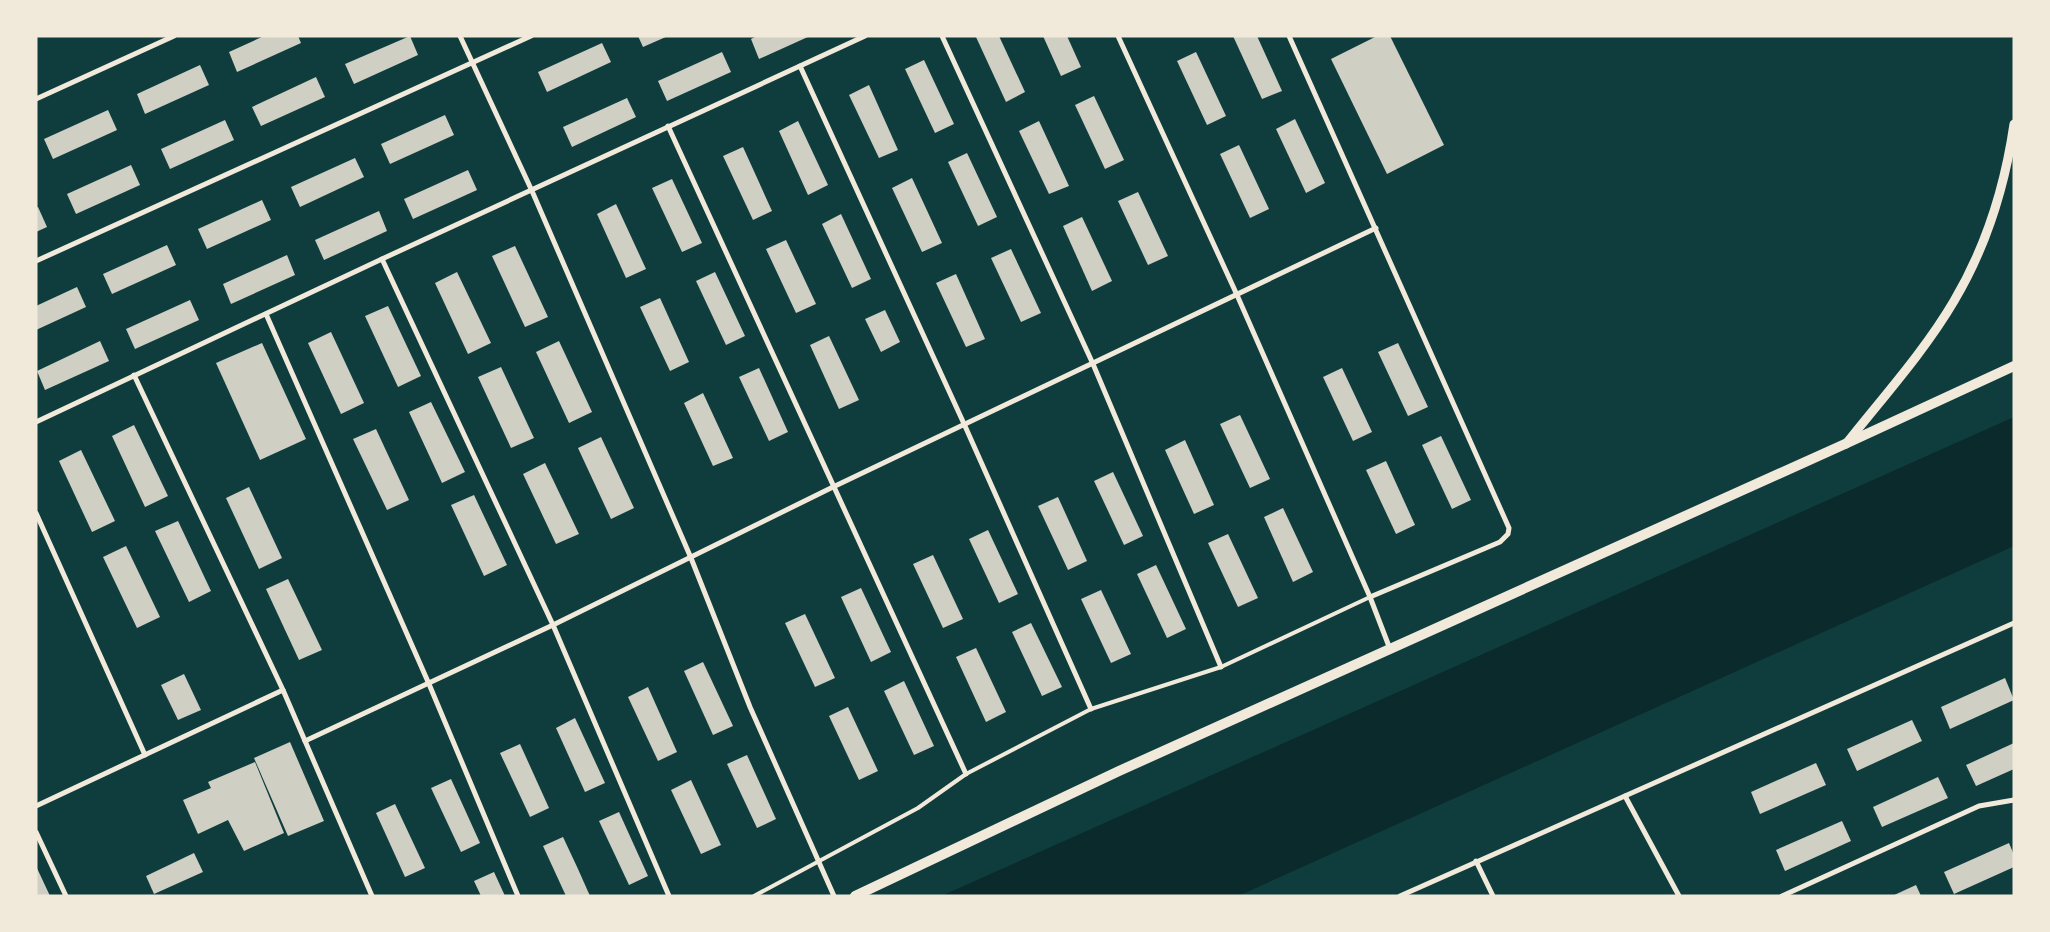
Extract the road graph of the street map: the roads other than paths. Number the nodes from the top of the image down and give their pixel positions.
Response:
1 (174, 36) edge
2 (460, 36) edge
3 (531, 36) edge
4 (865, 36) edge
5 (942, 36) edge
6 (1118, 36) edge
7 (1289, 36) edge
8 (472, 63) junction
9 (800, 66) junction
10 (36, 99) edge
11 (2014, 124) edge
12 (668, 126) junction
13 (532, 190) junction
14 (1376, 228) junction
15 (382, 259) junction
16 (36, 261) edge
17 (1237, 295) junction
18 (266, 314) junction
19 (1092, 364) junction
20 (2014, 366) edge
21 (134, 375) junction
22 (36, 422) edge
23 (965, 426) junction
24 (1845, 444) junction
25 (833, 487) junction
26 (36, 513) edge
27 (692, 558) junction
28 (1370, 596) junction
29 (2014, 623) edge
30 (553, 625) junction
31 (1390, 648) junction
32 (1220, 667) junction
33 (428, 684) junction
34 (283, 690) junction
35 (1091, 709) junction
36 (305, 741) junction
37 (145, 755) junction
38 (966, 774) junction
39 (1625, 796) junction
40 (2014, 800) edge
41 (36, 806) edge
42 (36, 832) edge
43 (1476, 861) junction
44 (817, 862) junction
45 (66, 896) edge
46 (372, 896) edge
47 (518, 896) edge
48 (669, 896) edge
49 (754, 896) edge
50 (834, 896) edge
51 (855, 896) edge
52 (1400, 896) edge
53 (1493, 896) edge
54 (1679, 896) edge
55 (1782, 896) edge

1 - 10 street
2 - 8 street
3 - 8 street
4 - 9 street
5 - 19 street
6 - 17 street
7 - 14 street
8 - 13 street
8 - 16 street
9 - 12 street
9 - 23 street
11 - 24 street
12 - 13 street
12 - 25 street
13 - 15 street
13 - 27 street
14 - 17 street
14 - 28 street
15 - 18 street
15 - 30 street
17 - 19 street
17 - 28 street
18 - 21 street
18 - 33 street
19 - 23 street
19 - 32 street
20 - 24 main road
21 - 22 street
21 - 34 street
23 - 25 street
23 - 35 street
24 - 31 main road
25 - 27 street
25 - 38 street
26 - 37 street
27 - 30 street
27 - 44 street
28 - 31 street
28 - 32 lane
29 - 39 street
30 - 33 street
30 - 48 street
31 - 51 main road
32 - 35 lane
33 - 36 street
33 - 47 street
34 - 36 street
34 - 37 street
35 - 38 lane
36 - 46 street
37 - 41 street
38 - 44 lane
39 - 43 street
39 - 54 street
40 - 55 street
42 - 45 street
43 - 52 street
43 - 53 street
44 - 49 lane
44 - 50 street

